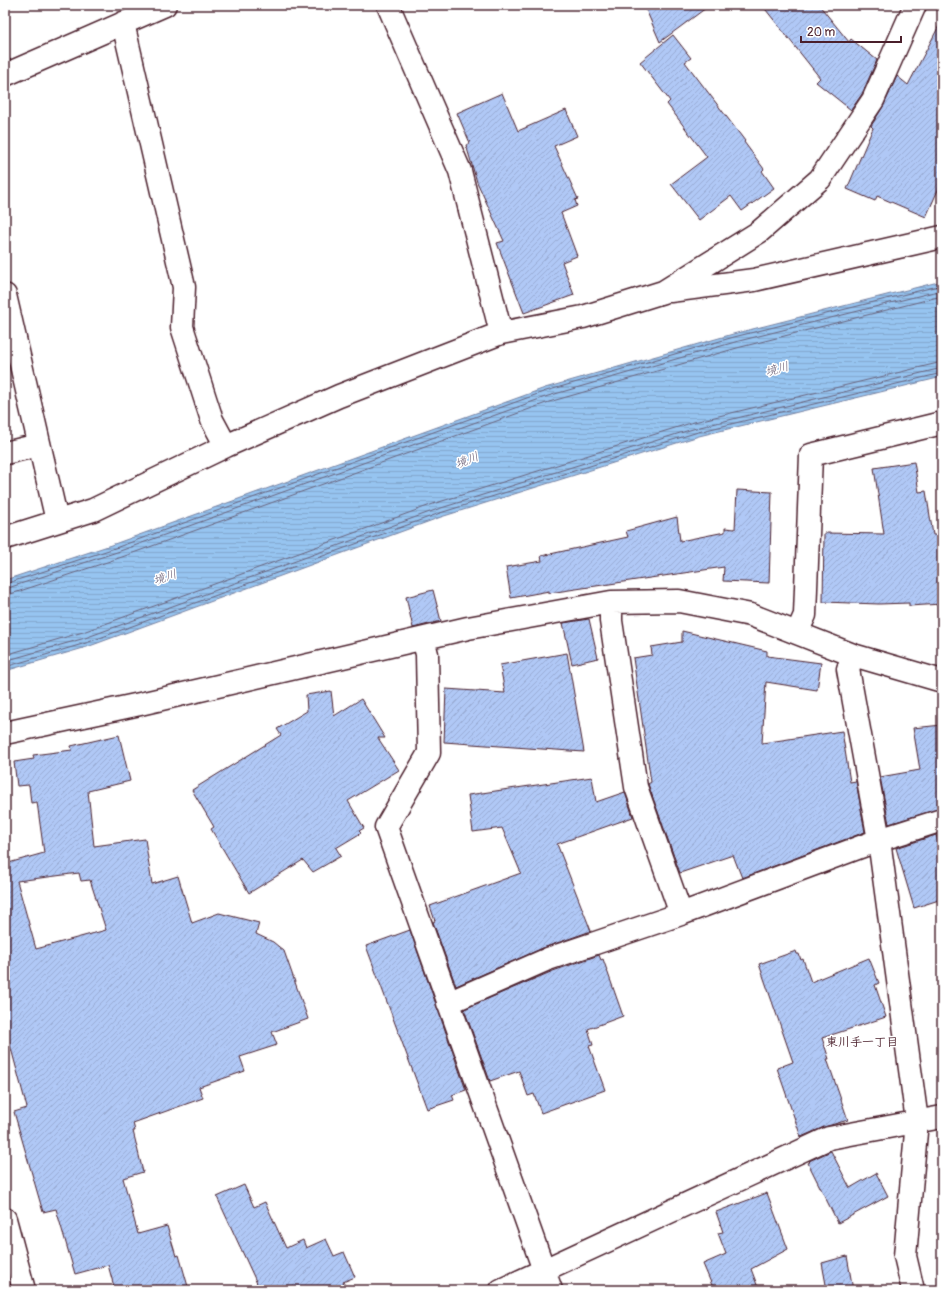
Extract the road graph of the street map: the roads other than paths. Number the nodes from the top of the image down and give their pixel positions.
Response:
1 (165, 5) edge
2 (388, 5) edge
3 (915, 5) edge
4 (123, 23) junction
5 (5, 75) edge
6 (942, 237) edge
7 (663, 292) junction
8 (5, 295) edge
9 (502, 333) junction
10 (942, 423) edge
11 (39, 445) junction
12 (226, 446) junction
13 (5, 453) edge
14 (57, 521) junction
15 (5, 538) edge
16 (611, 602) junction
17 (797, 633) junction
18 (423, 639) junction
19 (853, 654) junction
20 (942, 682) edge
21 (5, 733) edge
22 (942, 820) edge
23 (879, 840) junction
24 (681, 914) junction
25 (448, 1003) junction
26 (942, 1117) edge
27 (917, 1121) junction
28 (5, 1219) edge
29 (547, 1281) edge
30 (24, 1290) edge
31 (501, 1290) edge
32 (913, 1290) edge

1 - 4 street
2 - 9 street
3 - 7 street
4 - 5 street
4 - 12 street
6 - 7 street
7 - 9 street
8 - 11 street
9 - 12 street
10 - 17 street
11 - 13 street
11 - 14 street
12 - 14 street
14 - 15 street
16 - 17 street
16 - 18 street
16 - 24 street
17 - 19 street
18 - 21 street
18 - 25 street
19 - 20 street
19 - 23 street
22 - 23 street
23 - 24 street
23 - 27 street
24 - 25 street
25 - 29 street
26 - 27 street
27 - 29 street
27 - 32 street
28 - 30 street
29 - 31 street

